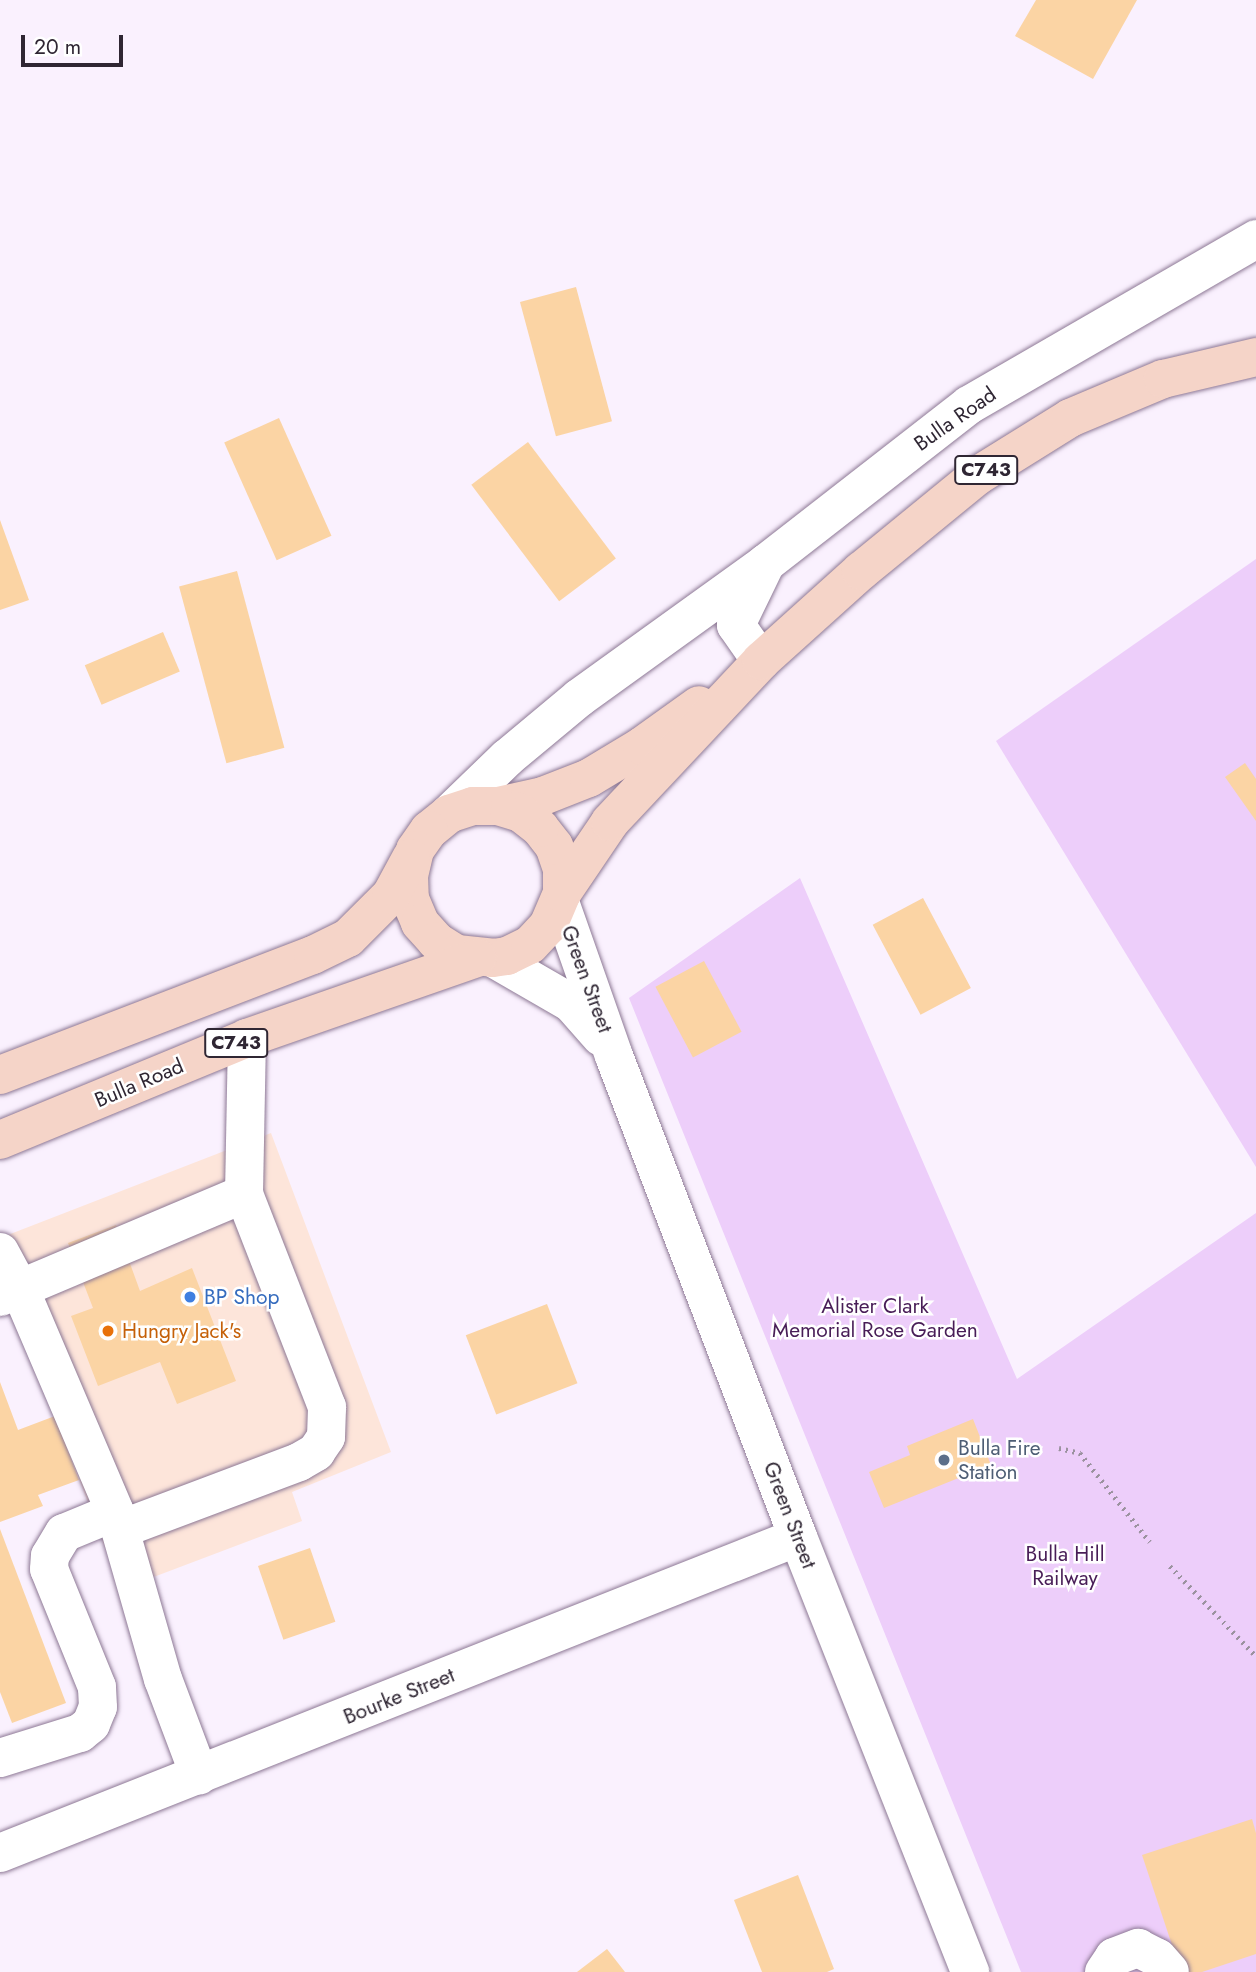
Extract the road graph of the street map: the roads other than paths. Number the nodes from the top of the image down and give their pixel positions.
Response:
1 (1256, 239) edge
2 (1256, 357) edge
3 (766, 563) junction
4 (761, 661) junction
5 (498, 806) junction
6 (449, 814) junction
7 (415, 850) junction
8 (561, 898) junction
9 (485, 958) junction
10 (247, 1038) junction
11 (614, 1056) junction
12 (0, 1075) edge
13 (0, 1140) edge
14 (244, 1194) junction
15 (0, 1252) edge
16 (10, 1293) edge
17 (118, 1521) junction
18 (798, 1537) junction
19 (0, 1758) edge
20 (199, 1776) junction
21 (0, 1853) edge
22 (970, 1972) edge
23 (1104, 1972) edge
24 (1170, 1972) edge

1 - 3 street, Bulla Road
2 - 4 main road, C743
3 - 4 street, Bulla Road
3 - 6 street
4 - 5 main road, C743
4 - 8 main road, C743
5 - 6 main road, C743
5 - 8 main road
6 - 7 main road, C743
7 - 9 main road
7 - 12 main road, C743
8 - 9 main road, C743
8 - 11 street, Green Street
9 - 10 main road, Bulla Road / C743
9 - 11 street, Green Street
10 - 13 main road, Bulla Road / C743
10 - 14 street
11 - 18 street, Green Street
14 - 16 street
14 - 17 street
15 - 16 street
16 - 17 street
17 - 19 street
17 - 20 street
18 - 20 street, Bourke Street
18 - 22 street, Green Street
20 - 21 street, Bourke Street
23 - 24 street

